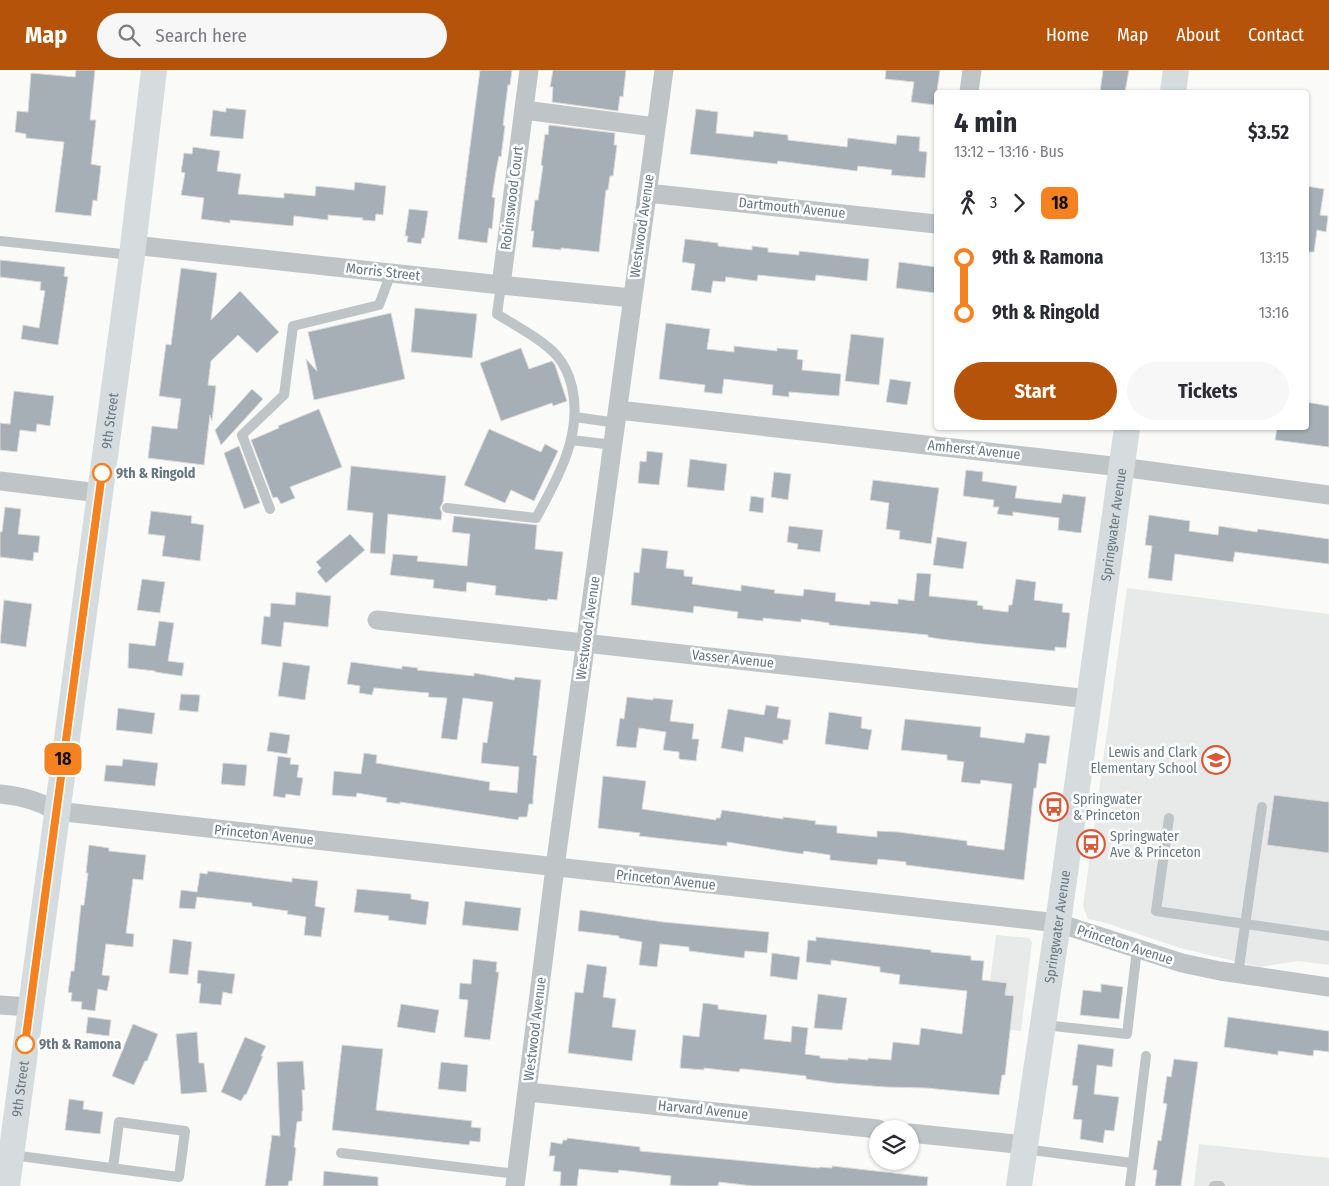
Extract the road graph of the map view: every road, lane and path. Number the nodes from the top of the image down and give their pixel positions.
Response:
1 (154, 70) edge
2 (529, 70) edge
3 (664, 70) edge
4 (972, 70) edge
5 (1176, 70) edge
6 (969, 90) edge
7 (1173, 90) edge
8 (524, 110) junction
9 (655, 127) junction
10 (647, 192) junction
11 (934, 224) edge
12 (0, 241) edge
13 (132, 250) junction
14 (391, 273) junction
15 (501, 285) junction
16 (632, 298) junction
17 (618, 416) junction
18 (575, 417) junction
19 (1126, 430) edge
20 (571, 440) junction
21 (614, 446) junction
22 (1121, 467) junction
23 (0, 481) edge
24 (99, 493) junction
25 (1329, 495) edge
26 (447, 508) dead end
27 (270, 509) dead end
28 (377, 620) dead end
29 (586, 642) junction
30 (1089, 698) junction
31 (0, 794) edge
32 (1262, 807) dead end
33 (56, 811) junction
34 (1169, 818) dead end
35 (555, 868) junction
36 (1058, 923) junction
37 (1245, 924) junction
38 (1329, 936) edge
39 (1137, 950) junction
40 (1238, 974) junction
41 (1329, 987) edge
42 (0, 1005) edge
43 (30, 1007) junction
44 (1043, 1024) junction
45 (1146, 1056) dead end
46 (528, 1092) junction
47 (869, 1128) edge
48 (919, 1134) edge
49 (1025, 1147) junction
50 (342, 1153) dead end
51 (11, 1155) junction
52 (1132, 1163) junction
53 (113, 1168) junction
54 (516, 1180) edge
55 (7, 1186) edge
56 (1019, 1186) edge
57 (1130, 1186) edge
58 (1214, 1186) edge
59 (1220, 1186) edge

1 - 13 street, 9th Street
2 - 8 street, Robinswood Court
3 - 9 street, Westwood Avenue
4 - 6 street
5 - 7 street
8 - 9 street
8 - 15 street, Robinswood Court
9 - 10 street, Westwood Avenue
10 - 11 street, Dartmouth Avenue
10 - 16 street, Westwood Avenue
12 - 13 lane
13 - 14 street, Morris Street
13 - 24 street, 9th Street
14 - 15 street, Morris Street
14 - 27 lane
15 - 16 street, Morris Street
15 - 18 lane
16 - 17 street, Westwood Avenue
17 - 18 lane
17 - 21 street, Westwood Avenue
17 - 22 street, Amherst Avenue
18 - 20 lane
19 - 22 street, Springwater Avenue
20 - 21 lane
20 - 26 lane
21 - 29 street, Westwood Avenue
22 - 25 street, Amherst Avenue
22 - 30 street, Springwater Avenue
23 - 24 street
24 - 33 street, 9th Street
28 - 29 street, Vasser Avenue
29 - 30 street, Vasser Avenue
29 - 35 street, Westwood Avenue
30 - 36 street, Springwater Avenue
31 - 33 street, Princeton Avenue
32 - 37 lane
33 - 35 street, Princeton Avenue
33 - 43 street, 9th Street
34 - 37 lane
35 - 36 street, Princeton Avenue
35 - 46 street, Westwood Avenue
36 - 39 street, Princeton Avenue
36 - 44 street, Springwater Avenue
37 - 38 lane
37 - 40 lane
39 - 40 street, Princeton Avenue
39 - 44 lane
40 - 41 street, Princeton Avenue
42 - 43 street
43 - 51 street, 9th Street
44 - 49 street, Springwater Avenue
45 - 52 lane
46 - 47 street, Harvard Avenue
46 - 54 street, Westwood Avenue
48 - 49 street
49 - 52 lane
49 - 56 street, Springwater Avenue
50 - 54 lane
51 - 53 lane
51 - 55 street, 9th Street
52 - 57 lane
53 - 53 lane
58 - 59 lane

